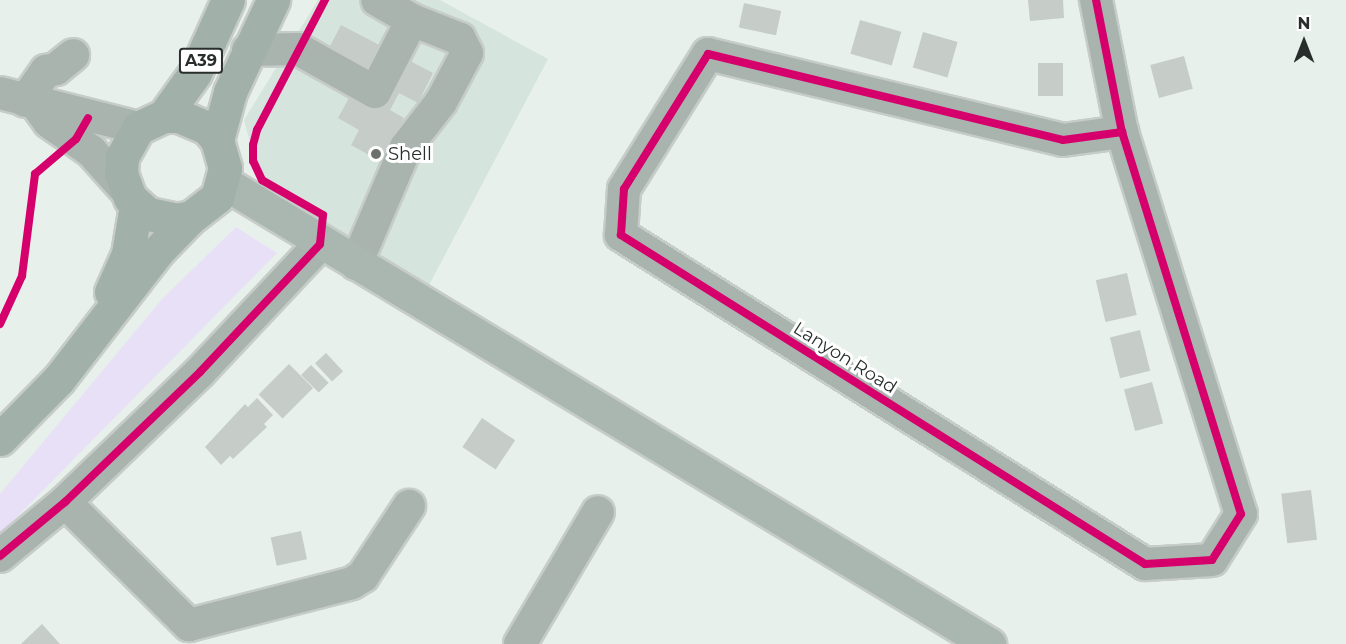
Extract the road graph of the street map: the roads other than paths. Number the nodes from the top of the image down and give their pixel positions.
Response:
1 (228, 0) edge
2 (273, 0) edge
3 (377, 0) edge
4 (1096, 0) edge
5 (412, 20) junction
6 (248, 50) junction
7 (73, 55) dead end
8 (21, 100) edge
9 (151, 122) junction
10 (1122, 132) junction
11 (217, 140) junction
12 (223, 182) junction
13 (131, 197) junction
14 (191, 217) junction
15 (320, 244) junction
16 (356, 264) junction
17 (106, 314) junction
18 (0, 439) edge
19 (65, 502) junction
20 (409, 506) dead end
21 (598, 512) dead end
22 (0, 556) edge
23 (194, 634) edge
24 (520, 644) edge
25 (989, 644) edge

1 - 9 highway, A39
2 - 6 highway, A39
3 - 5 street
4 - 10 street, Lanyon Road
5 - 6 street
5 - 16 street
6 - 11 highway, A39
7 - 8 street
8 - 9 street
8 - 13 street
9 - 11 highway
9 - 13 highway
10 - 10 street, Lanyon Road
11 - 12 highway
12 - 14 highway
12 - 15 main road
13 - 14 highway
13 - 17 highway
14 - 17 highway
15 - 16 main road
15 - 19 street
16 - 25 main road
17 - 18 highway
19 - 22 street
19 - 23 street
20 - 23 street
21 - 24 street

